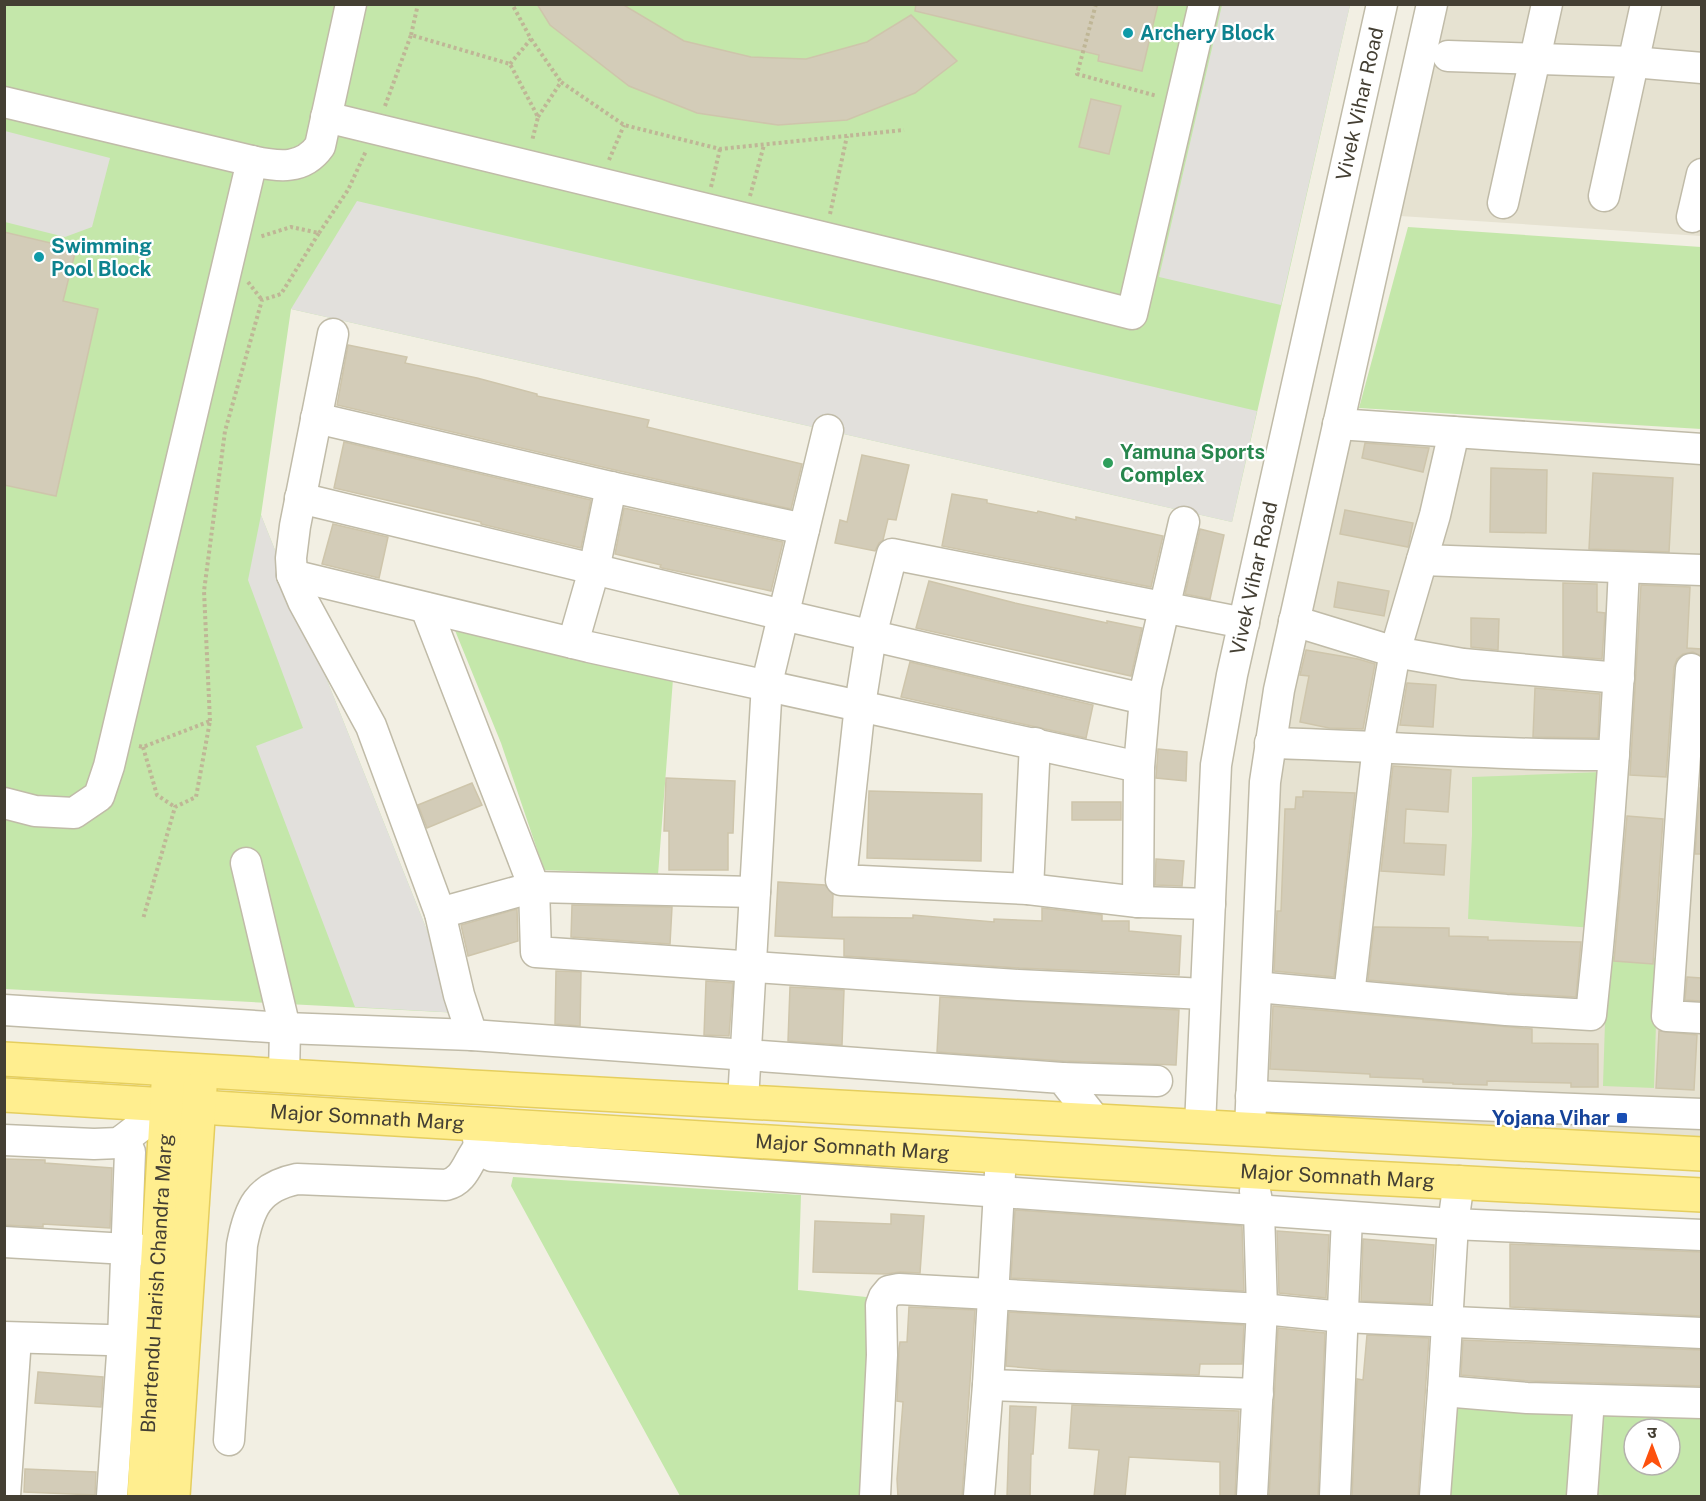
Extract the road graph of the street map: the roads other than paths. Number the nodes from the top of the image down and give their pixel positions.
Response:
1 (351, 4) edge
2 (1204, 4) edge
3 (1382, 4) edge
4 (1432, 4) edge
5 (1547, 4) edge
6 (1646, 4) edge
7 (1448, 56) dead end
8 (1535, 60) junction
9 (1633, 62) junction
10 (1701, 68) edge
11 (4, 102) edge
12 (326, 117) junction
13 (252, 161) junction
14 (1701, 174) edge
15 (1604, 196) dead end
16 (1503, 203) dead end
17 (1692, 218) dead end
18 (333, 334) dead end
19 (1303, 358) junction
20 (1351, 369) junction
21 (316, 418) junction
22 (1338, 424) junction
23 (828, 430) dead end
24 (1454, 432) junction
25 (1701, 449) edge
26 (611, 487) junction
27 (300, 498) junction
28 (1184, 522) dead end
29 (804, 529) junction
30 (1422, 560) junction
31 (1624, 568) junction
32 (594, 570) junction
33 (1701, 570) edge
34 (292, 574) junction
35 (426, 608) junction
36 (1165, 608) junction
37 (783, 615) junction
38 (1294, 621) junction
39 (1244, 623) junction
40 (872, 636) junction
41 (573, 643) junction
42 (1395, 652) junction
43 (1691, 669) dead end
44 (1619, 678) junction
45 (767, 685) junction
46 (1144, 699) junction
47 (860, 705) junction
48 (1035, 743) junction
49 (1270, 743) junction
50 (1378, 746) junction
51 (1614, 755) junction
52 (1139, 767) junction
53 (4, 803) edge
54 (246, 863) dead end
55 (534, 887) junction
56 (1028, 889) junction
57 (755, 892) junction
58 (1138, 902) junction
59 (1210, 904) junction
60 (440, 913) junction
61 (750, 966) junction
62 (1257, 987) junction
63 (1206, 994) junction
64 (1349, 995) junction
65 (4, 1010) edge
66 (1701, 1018) edge
67 (285, 1028) junction
68 (472, 1035) junction
69 (745, 1055) junction
70 (4, 1059) edge
71 (185, 1070) junction
72 (284, 1076) junction
73 (1062, 1078) junction
74 (1157, 1081) dead end
75 (4, 1095) edge
76 (1251, 1096) junction
77 (742, 1101) junction
78 (1404, 1102) junction
79 (183, 1107) junction
80 (1701, 1114) edge
81 (1095, 1120) junction
82 (1200, 1126) junction
83 (1250, 1129) junction
84 (479, 1135) junction
85 (1402, 1137) junction
86 (4, 1140) edge
87 (123, 1140) junction
88 (1701, 1154) edge
89 (1001, 1155) junction
90 (1198, 1167) junction
91 (1250, 1170) junction
92 (1459, 1181) junction
93 (998, 1193) junction
94 (1701, 1195) edge
95 (1259, 1211) junction
96 (1347, 1217) junction
97 (1453, 1224) junction
98 (1701, 1235) edge
99 (4, 1242) edge
100 (142, 1249) junction
101 (992, 1293) junction
102 (186, 1309) junction
103 (1262, 1309) junction
104 (1343, 1317) junction
105 (1447, 1321) junction
106 (1701, 1333) edge
107 (10, 1338) edge
108 (138, 1341) junction
109 (988, 1385) junction
110 (1443, 1391) junction
111 (1258, 1394) junction
112 (1589, 1400) junction
113 (1701, 1403) edge
114 (229, 1440) dead end
115 (5, 1497) edge
116 (112, 1497) edge
117 (144, 1497) edge
118 (173, 1497) edge
119 (189, 1497) edge
120 (875, 1497) edge
121 (979, 1497) edge
122 (1252, 1497) edge
123 (1335, 1497) edge
124 (1435, 1497) edge
125 (1582, 1497) edge

1 - 12 street
2 - 12 street
3 - 19 street, Vivek Vihar Road
4 - 20 street
5 - 8 street
6 - 9 street
7 - 8 street
8 - 9 street
8 - 16 street
9 - 10 street
9 - 15 street
11 - 13 street
12 - 13 street
13 - 53 street
14 - 17 street
18 - 21 street
19 - 20 street
19 - 39 street, Vivek Vihar Road
20 - 22 street
21 - 26 street
21 - 27 street
22 - 24 street
22 - 38 street
23 - 29 street
24 - 25 street
24 - 30 street
26 - 29 street
26 - 32 street
27 - 32 street
27 - 34 street
28 - 36 street
29 - 37 street
30 - 31 street
30 - 42 street
31 - 33 street
31 - 44 street
32 - 37 street
32 - 41 street
34 - 35 street
34 - 60 street
35 - 41 street
35 - 55 street
36 - 39 street
36 - 40 street
36 - 46 street
37 - 40 street
37 - 45 street
38 - 42 street
38 - 49 street
39 - 59 street, Vivek Vihar Road
40 - 46 street
40 - 47 street
41 - 45 street
42 - 44 street
42 - 50 street
43 - 66 street
44 - 51 street
45 - 47 street
45 - 57 street
46 - 52 street
47 - 48 street
47 - 56 street
48 - 52 street
48 - 56 street
49 - 50 street
49 - 62 street
50 - 51 street
50 - 64 street
51 - 64 street
52 - 58 street
54 - 67 street
55 - 57 street
55 - 60 street
55 - 61 street
56 - 58 street
57 - 61 street
58 - 59 street
59 - 63 street, Vivek Vihar Road
60 - 68 street
61 - 63 street
61 - 69 street
62 - 64 street
62 - 76 street
63 - 82 street, Vivek Vihar Road
65 - 67 street
67 - 68 street
67 - 72 street
68 - 69 street
69 - 73 street
69 - 77 street
70 - 71 main road, Major Somnath Marg
71 - 72 main road, Major Somnath Marg
71 - 79 main road, Bhartendu Harish Chandra Marg
72 - 77 main road, Major Somnath Marg
73 - 74 street
73 - 81 street
75 - 79 main road, Major Somnath Marg
76 - 78 street
76 - 83 street
77 - 81 main road, Major Somnath Marg
78 - 80 street
78 - 85 street
79 - 84 main road, Major Somnath Marg
79 - 87 street
79 - 100 main road, Bhartendu Harish Chandra Marg
79 - 102 main road, Bhartendu Harish Chandra Marg
81 - 82 main road, Major Somnath Marg
82 - 83 main road, Major Somnath Marg
82 - 90 main road
83 - 85 main road, Major Somnath Marg
83 - 91 main road
84 - 89 main road, Major Somnath Marg
84 - 93 street
84 - 114 street
85 - 88 main road, Major Somnath Marg
86 - 87 street
87 - 100 street
89 - 90 main road, Major Somnath Marg
89 - 93 street
90 - 91 main road, Major Somnath Marg
91 - 92 main road, Major Somnath Marg
91 - 95 street
92 - 94 main road, Major Somnath Marg
92 - 97 street
93 - 95 street
93 - 101 street
95 - 96 street
95 - 103 street
96 - 97 street
96 - 104 street
97 - 98 street
97 - 105 street
99 - 100 street
100 - 108 main road, Bhartendu Harish Chandra Marg
101 - 103 street
101 - 109 street
101 - 120 street
102 - 118 main road, Bhartendu Harish Chandra Marg
102 - 119 street
103 - 104 street
103 - 111 street
104 - 105 street
104 - 123 street
105 - 106 street
105 - 110 street
107 - 108 street
107 - 115 street
108 - 116 street
108 - 117 main road, Bhartendu Harish Chandra Marg
109 - 111 street
109 - 121 street
110 - 112 street
110 - 124 street
111 - 122 street
112 - 113 street
112 - 125 street

